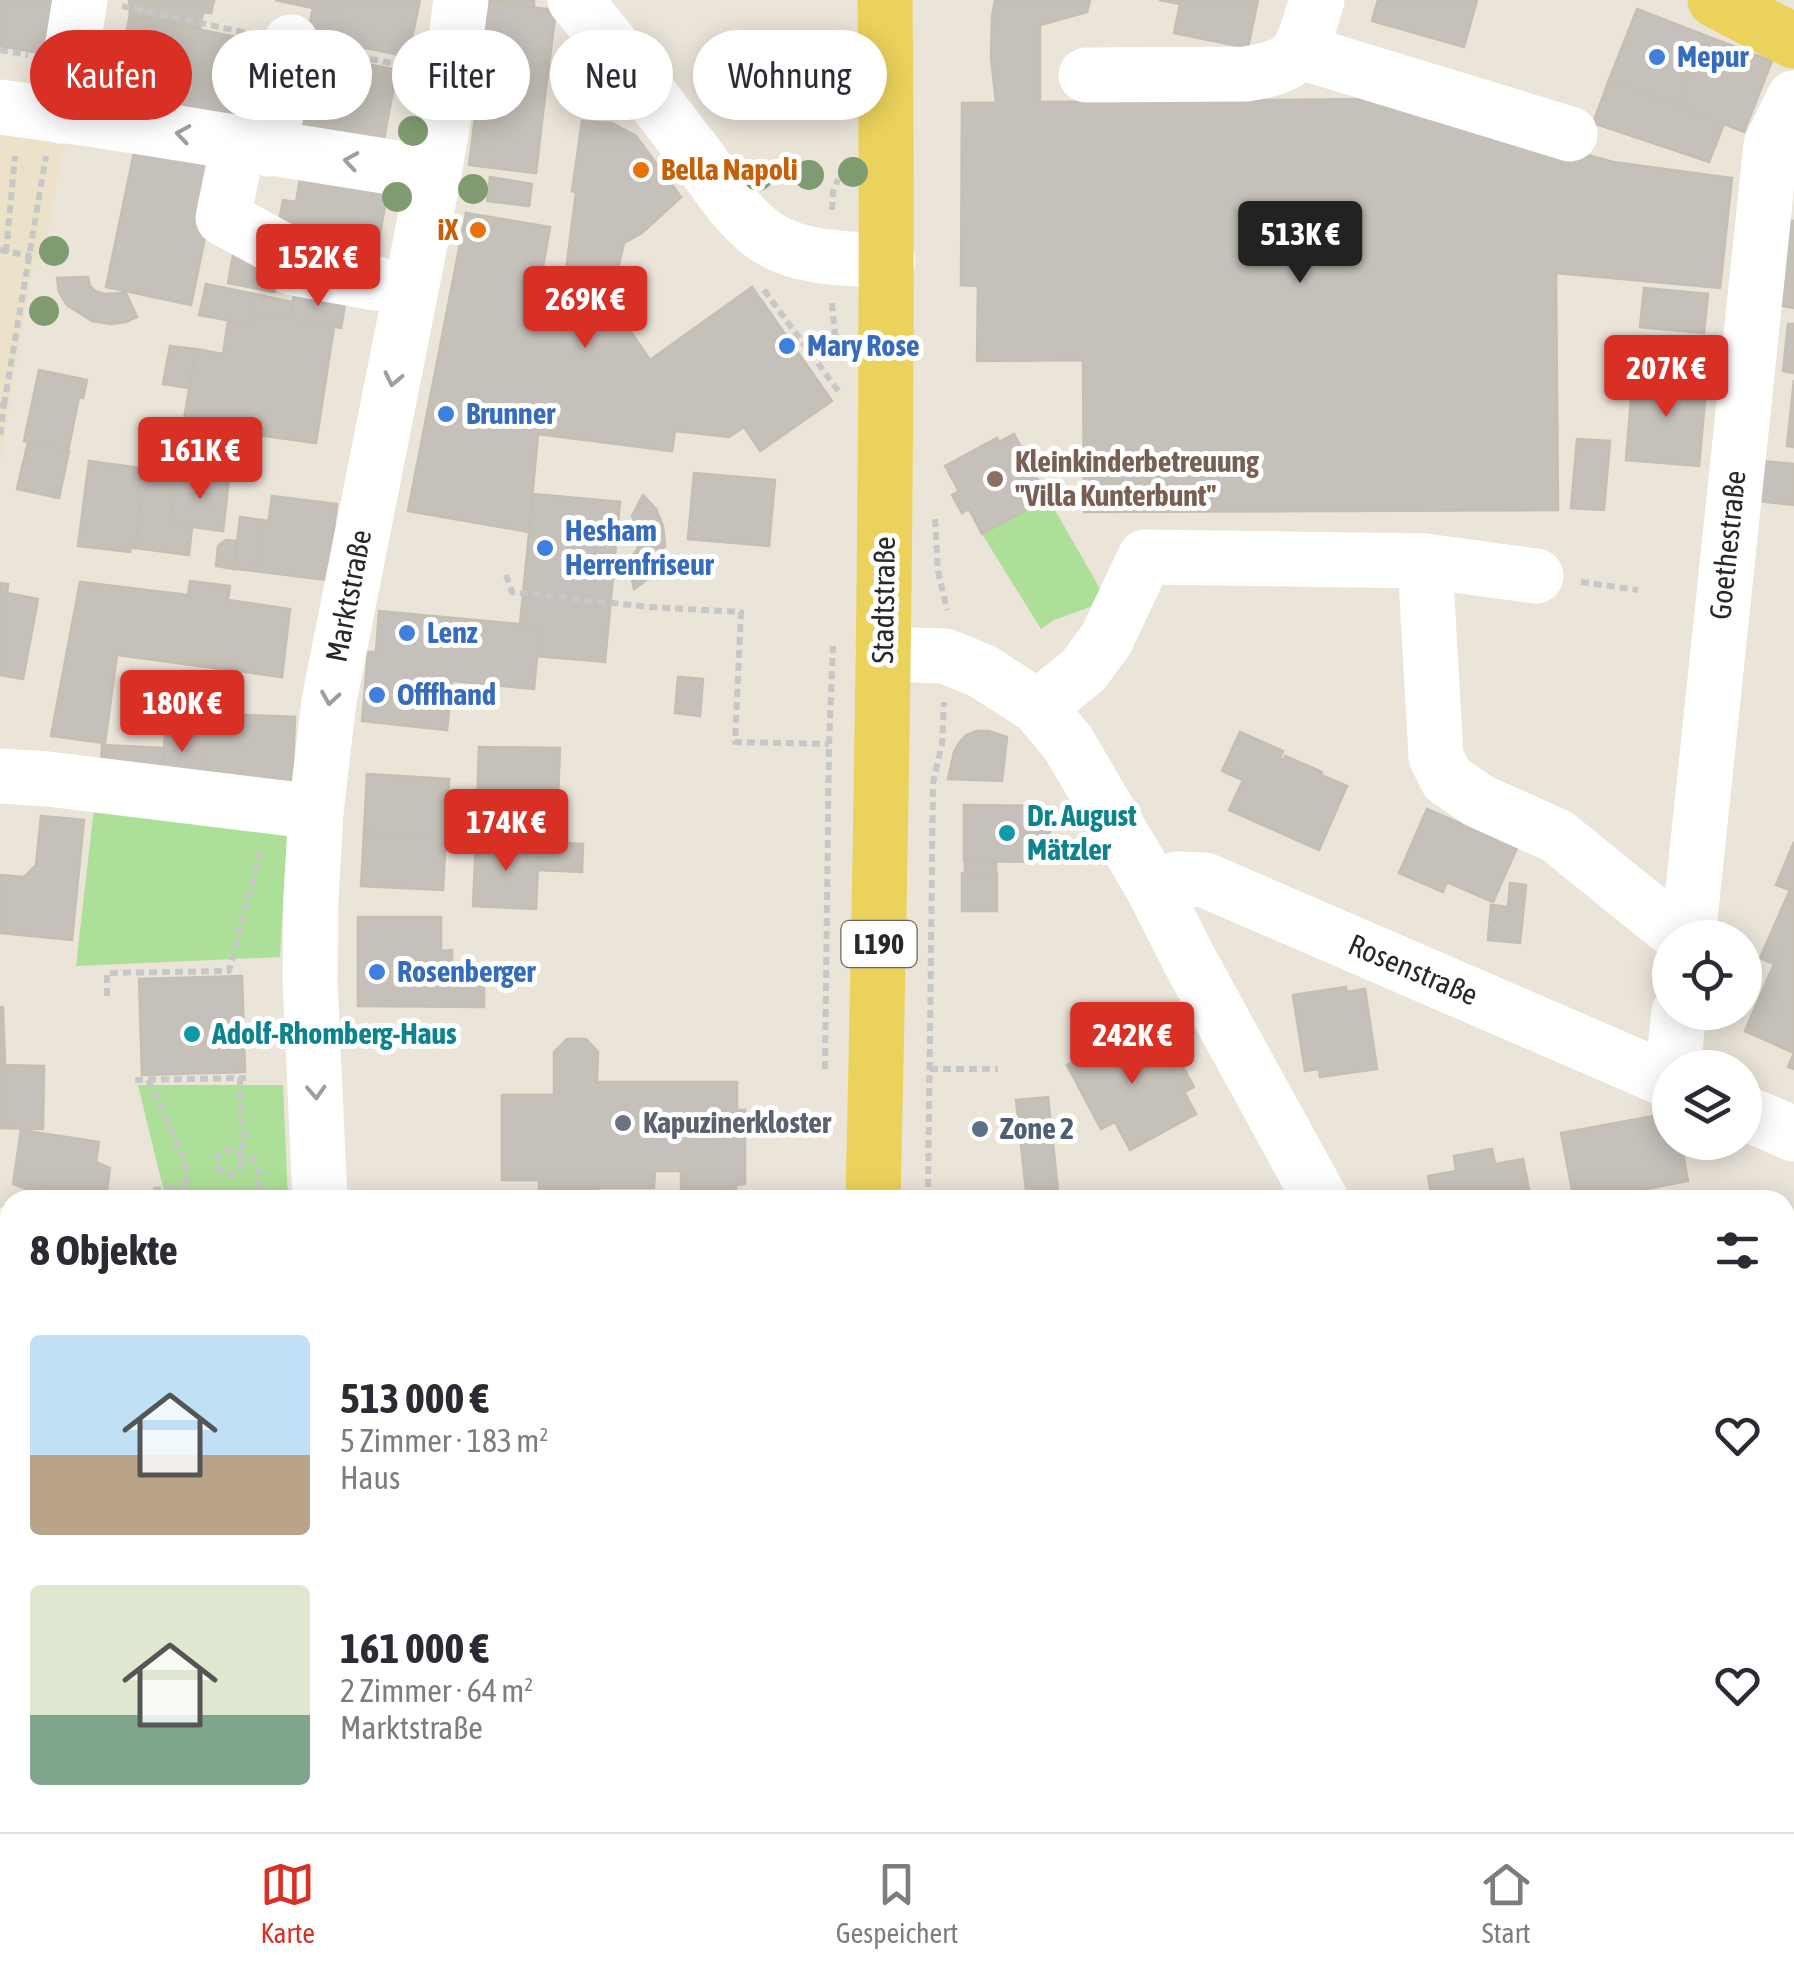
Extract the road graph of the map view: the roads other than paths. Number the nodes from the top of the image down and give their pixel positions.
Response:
1 (461, 0) edge
2 (575, 0) edge
3 (885, 0) edge
4 (1316, 0) edge
5 (1715, 0) edge
6 (105, 4) edge
7 (1794, 41) edge
8 (1301, 52) junction
9 (1086, 75) dead end
10 (1794, 98) edge
11 (263, 120) edge
12 (41, 128) edge
13 (1570, 134) dead end
14 (252, 152) junction
15 (434, 174) junction
16 (888, 261) junction
17 (375, 282) dead end
18 (1425, 562) junction
19 (1536, 576) road end
20 (883, 670) junction
21 (1024, 698) junction
22 (24, 777) edge
23 (298, 810) junction
24 (1154, 888) junction
25 (1662, 920) edge
26 (1687, 920) edge
27 (1652, 1073) edge
28 (1762, 1120) edge
29 (1794, 1134) edge
30 (323, 1190) edge
31 (873, 1190) edge
32 (1315, 1190) edge

1 - 15 street, Marktstraße
2 - 16 street
3 - 16 main road, Stadtstraße / L190
4 - 8 street
5 - 7 main road
6 - 12 street
8 - 9 street
8 - 13 street
10 - 26 street, Goethestraße
11 - 14 street
14 -> 12 street
15 -> 14 street
14 - 17 street
15 -> 23 street, Marktstraße
16 - 20 main road, Stadtstraße / L190
18 - 19 street
18 - 21 street
18 - 25 street
20 - 21 street
20 - 31 main road, Stadtstraße / L190
21 - 24 street
22 - 23 street
23 -> 30 street, Marktstraße
24 - 27 street, Rosenstraße
24 - 32 street
28 - 29 street

